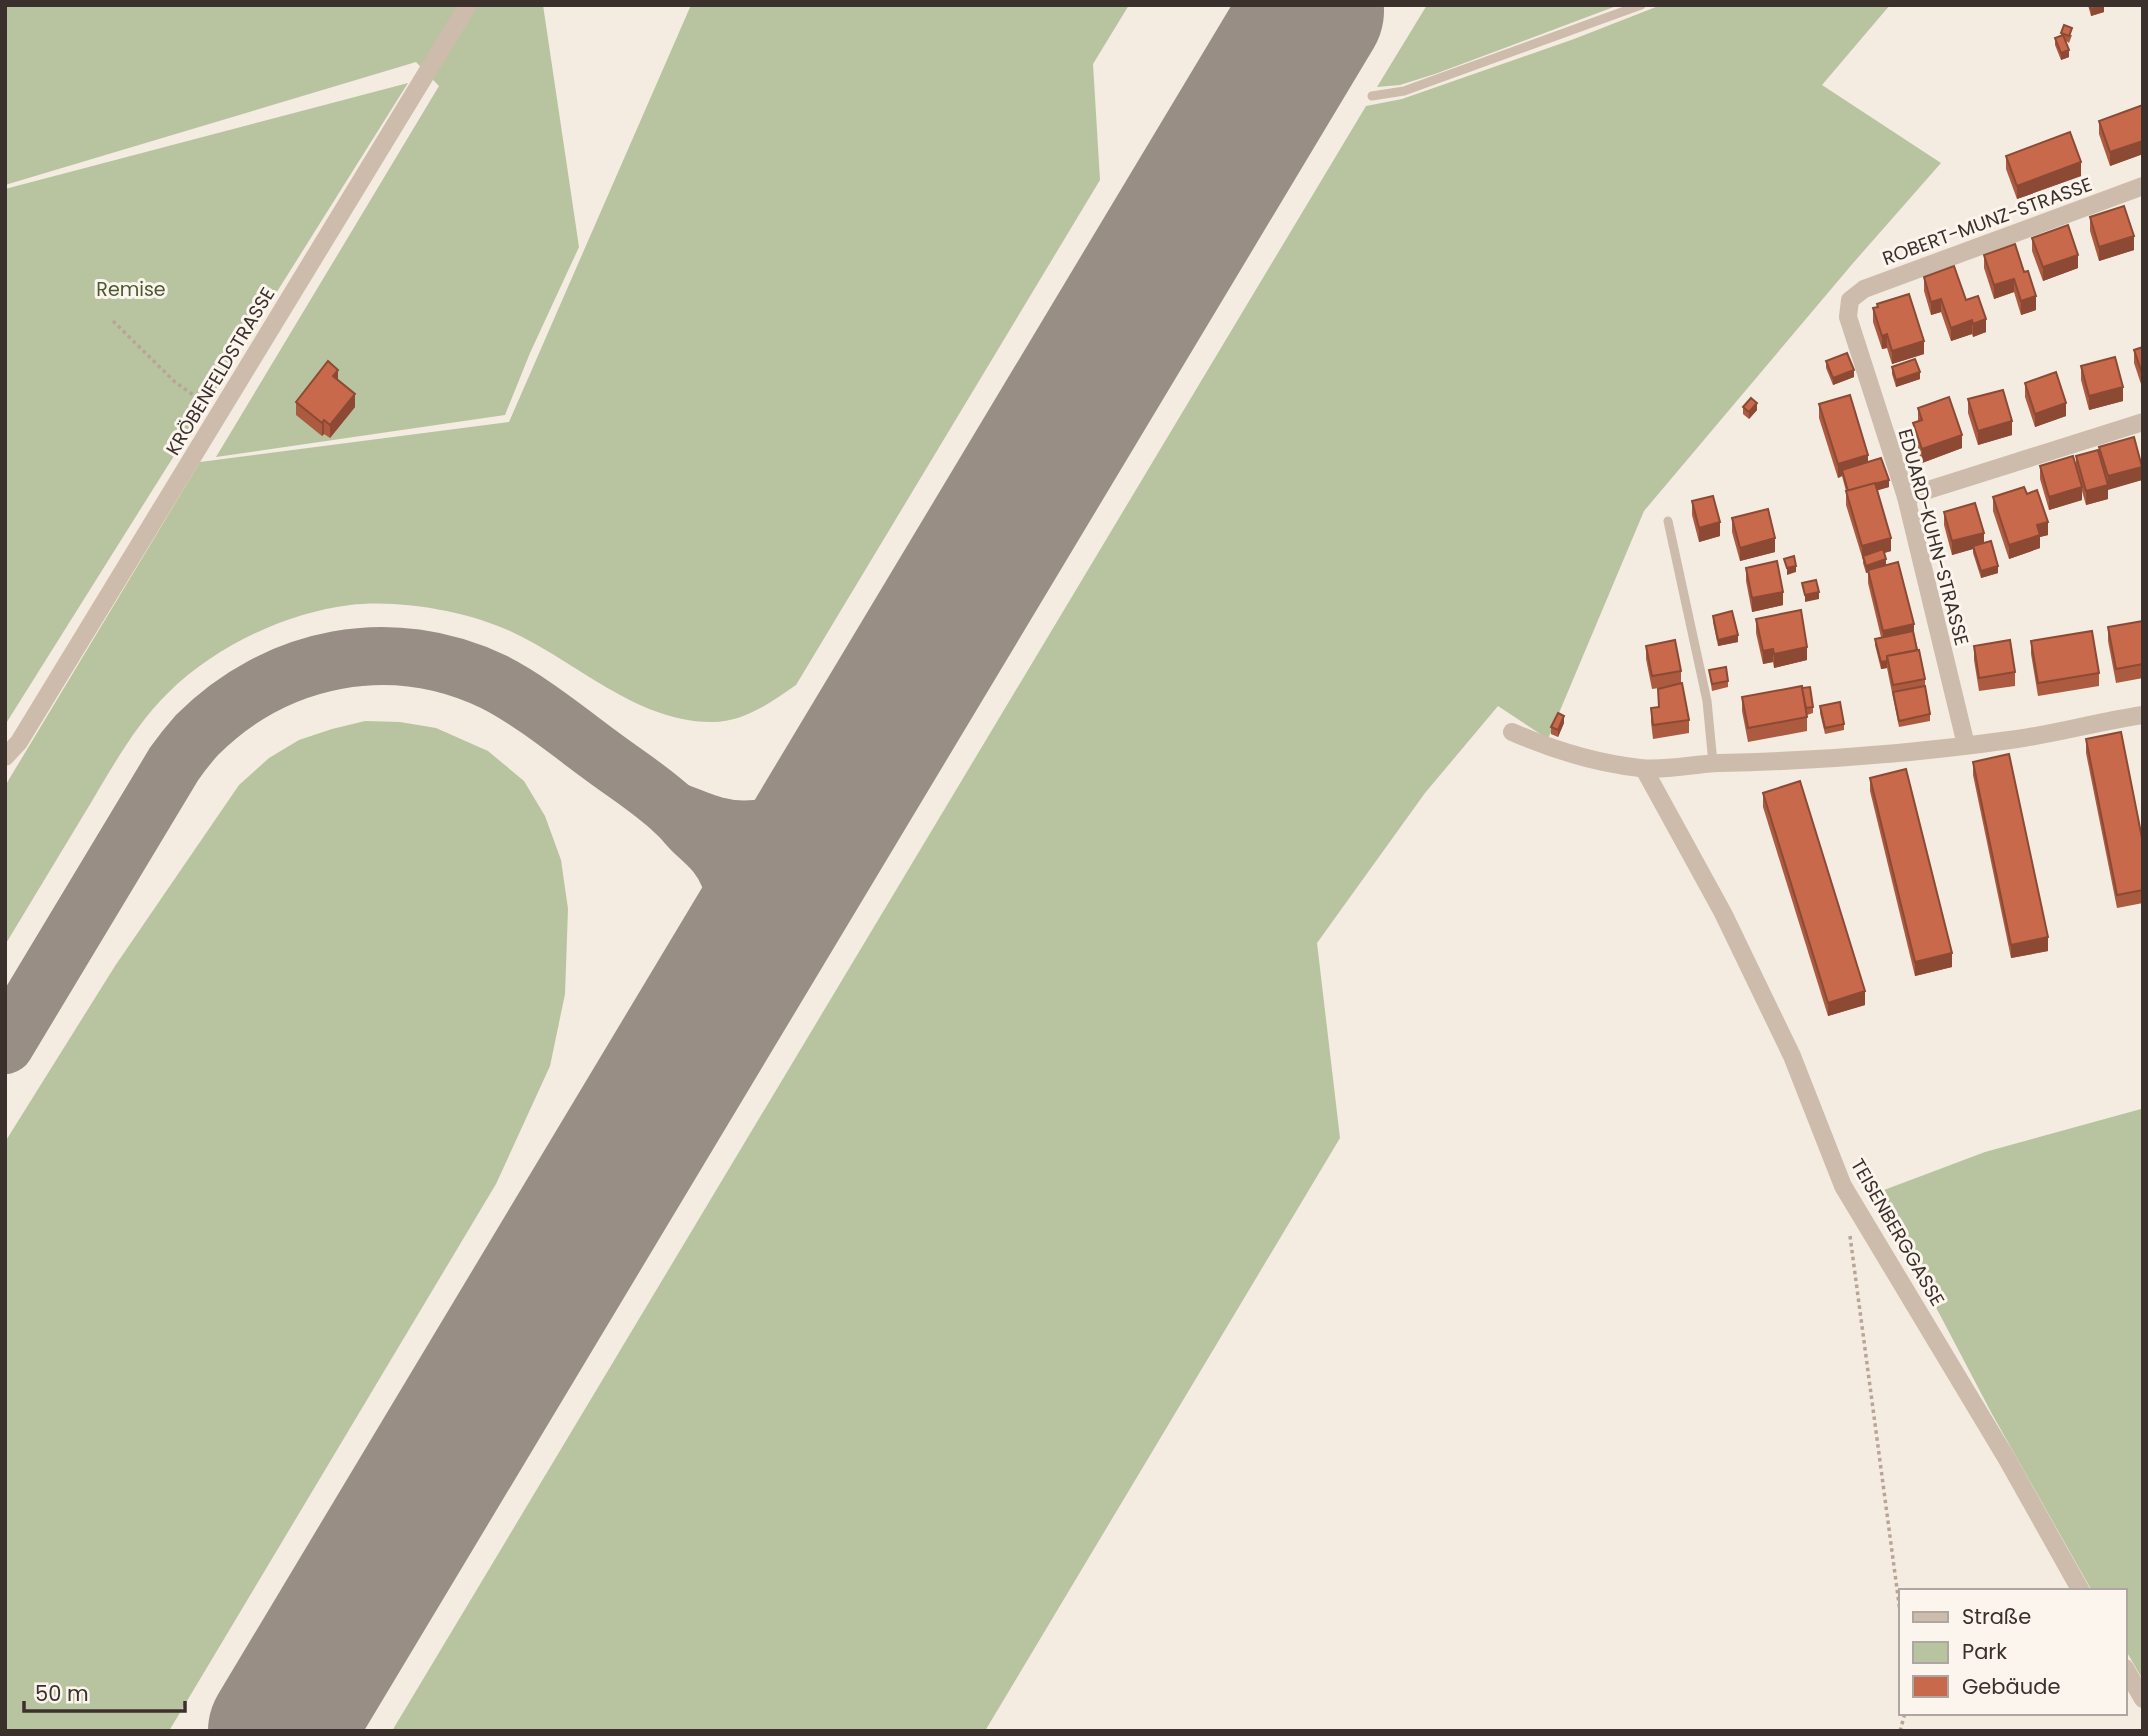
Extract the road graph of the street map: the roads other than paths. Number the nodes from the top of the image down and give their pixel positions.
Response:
1 (468, 5) edge
2 (1642, 5) edge
3 (1372, 96) dead end
4 (2143, 186) edge
5 (1850, 300) joint
6 (2143, 422) edge
7 (1906, 497) junction
8 (1668, 521) dead end
9 (2143, 715) edge
10 (1512, 732) dead end
11 (1966, 745) junction
12 (5, 757) edge
13 (1713, 763) junction
14 (1644, 769) junction
15 (2080, 1589) edge
16 (2127, 1671) edge
17 (2143, 1699) edge

1 - 12 street, KRÖBENFELDSTRASSE
2 - 3 lane
4 - 5 street, ROBERT-MUNZ-STRASSE
5 - 7 street, EDUARD-KUHN-STRASSE
6 - 7 street
7 - 11 street, EDUARD-KUHN-STRASSE
8 - 13 lane
9 - 11 street
10 - 14 street
11 - 13 street
13 - 14 street
14 - 15 street, TEISENBERGGASSE
16 - 17 street

